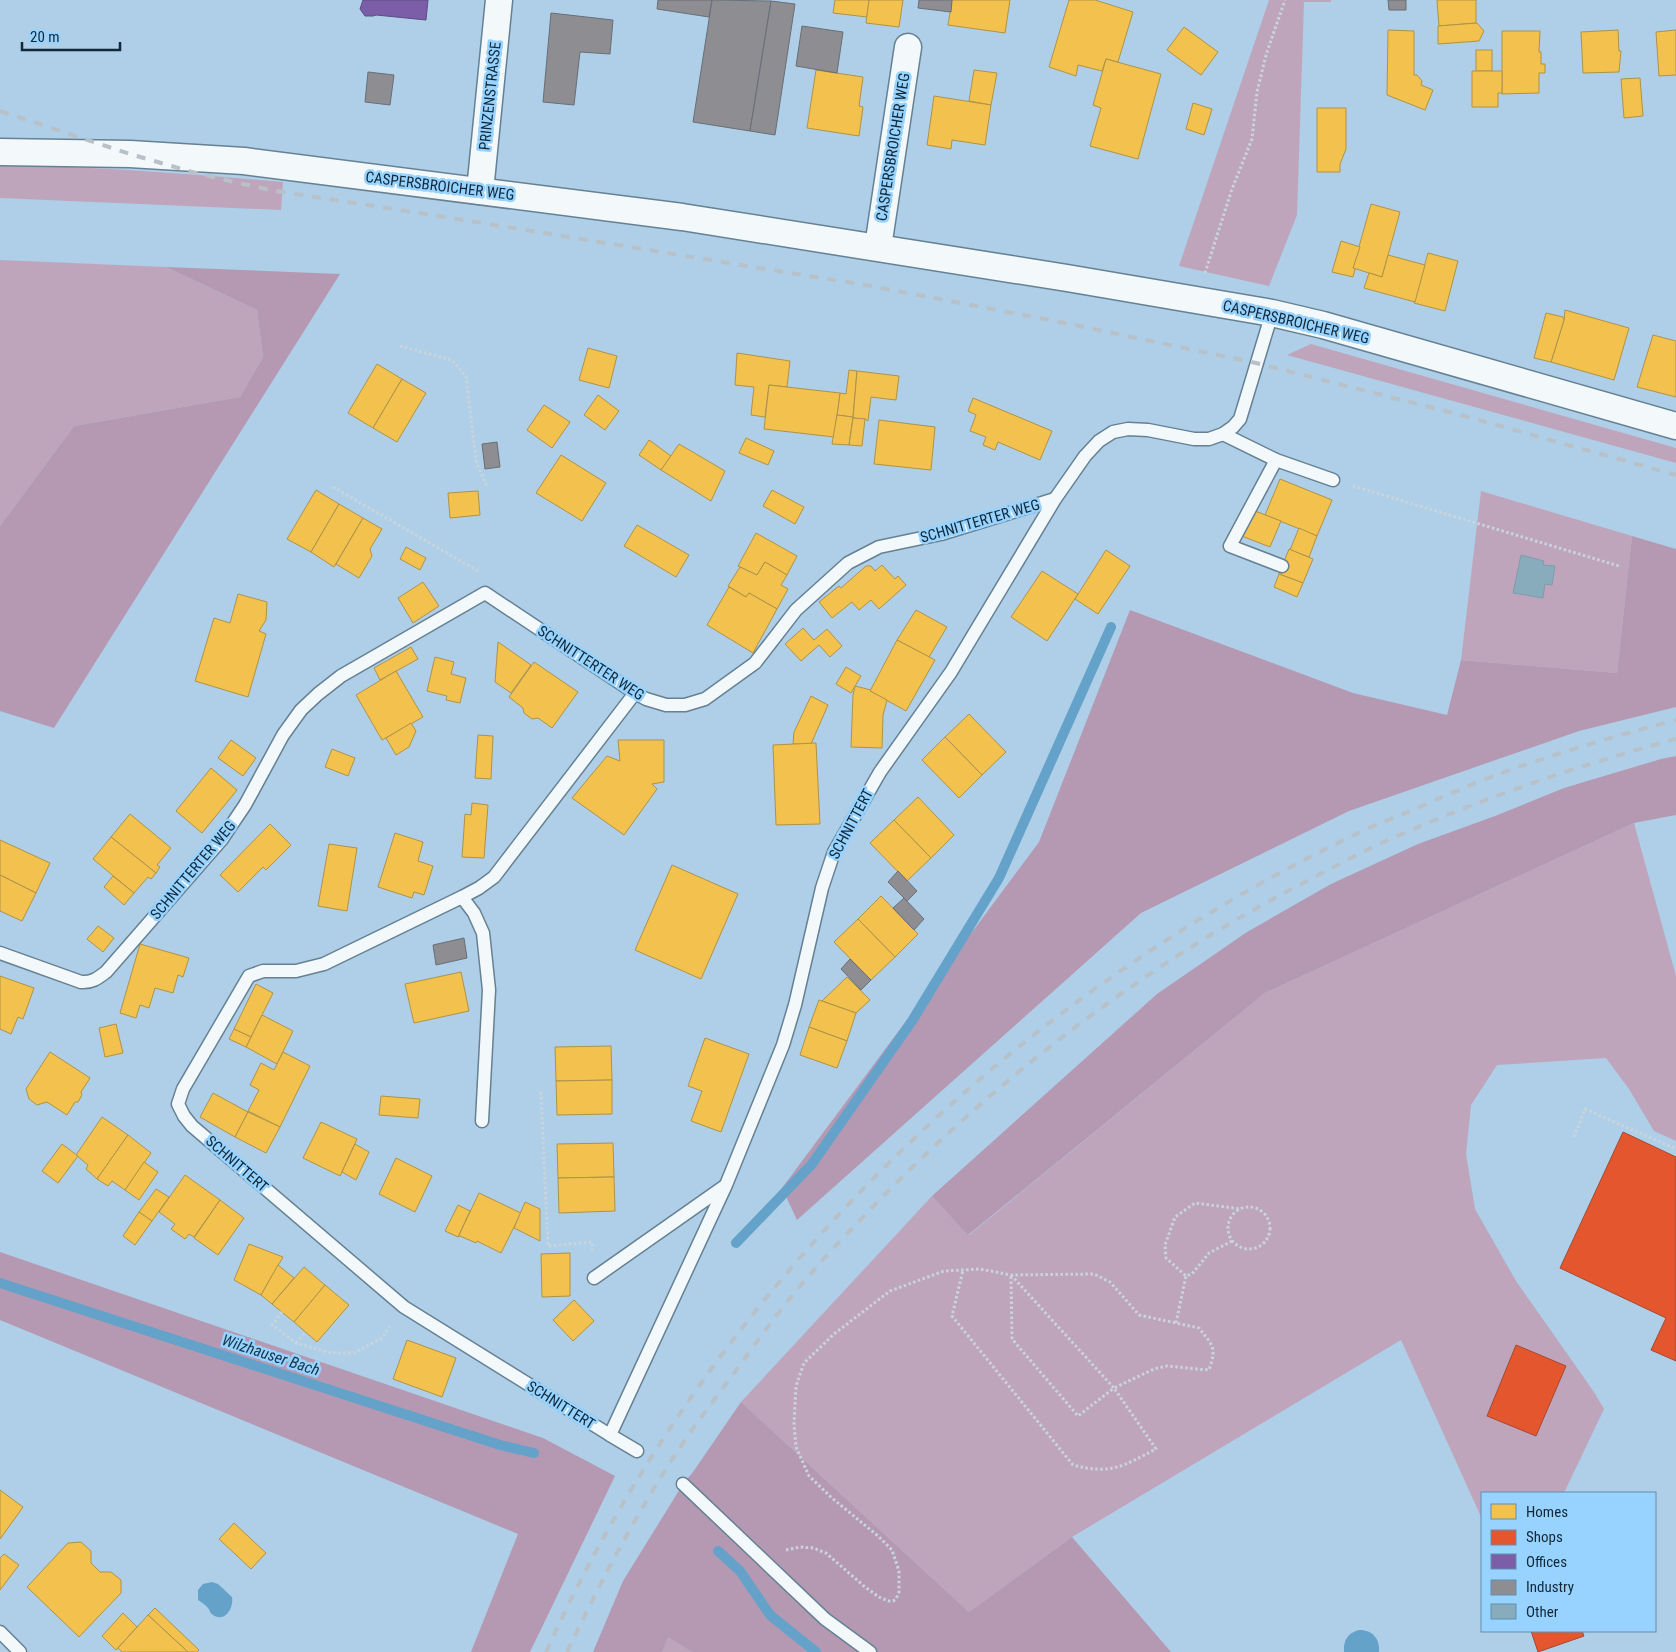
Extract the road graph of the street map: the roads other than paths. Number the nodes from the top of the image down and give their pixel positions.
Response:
1 (499, 0) edge
2 (908, 47) dead end
3 (0, 152) edge
4 (480, 191) junction
5 (878, 247) junction
6 (1272, 313) junction
7 (1676, 426) edge
8 (1223, 434) junction
9 (1276, 460) junction
10 (1333, 480) road end
11 (1056, 499) junction
12 (1282, 566) dead end
13 (635, 693) junction
14 (462, 897) junction
15 (0, 953) edge
16 (482, 1121) dead end
17 (726, 1185) junction
18 (594, 1278) road end
19 (610, 1435) junction
20 (637, 1451) dead end
21 (684, 1484) dead end
22 (0, 1632) edge
23 (20, 1652) edge
24 (870, 1652) edge

1 - 4 street, PRINZENSTRASSE
2 - 5 street, CASPERSBROICHER WEG
3 - 4 street, CASPERSBROICHER WEG
4 - 5 street, CASPERSBROICHER WEG
5 - 6 street, CASPERSBROICHER WEG
6 - 7 street, CASPERSBROICHER WEG
6 - 8 lane
8 - 9 lane
8 - 11 lane, SCHNITTERTER WEG
9 - 10 lane
9 - 12 lane
11 - 13 lane, SCHNITTERTER WEG
11 - 17 lane, SCHNITTERT
13 - 14 lane, SCHNITTERT
13 - 15 lane, SCHNITTERTER WEG
14 - 16 lane
14 - 19 lane, SCHNITTERT
17 - 18 lane
17 - 19 lane, SCHNITTERT
19 - 20 lane, SCHNITTERT
21 - 24 lane
22 - 23 lane

